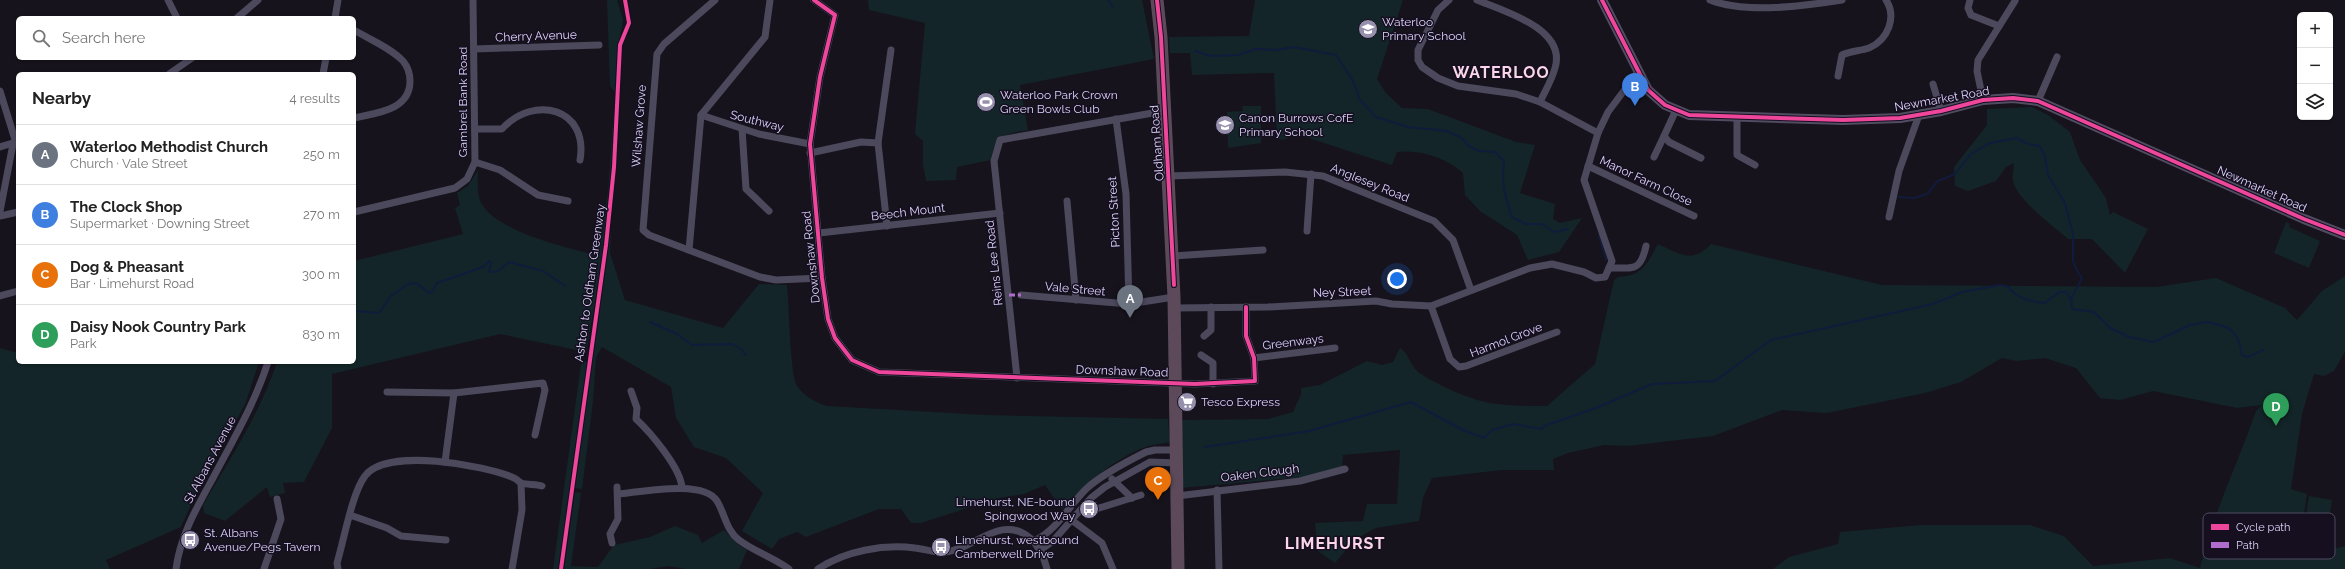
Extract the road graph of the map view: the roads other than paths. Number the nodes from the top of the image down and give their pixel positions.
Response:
1 (168, 0) edge
2 (258, 0) edge
3 (338, 0) edge
4 (473, 0) edge
5 (715, 0) edge
6 (770, 0) edge
7 (814, 0) edge
8 (1157, 0) edge
9 (1449, 0) edge
10 (1477, 0) edge
11 (1602, 0) edge
12 (1710, 0) edge
13 (1842, 0) edge
14 (1886, 0) edge
15 (1970, 0) edge
16 (2015, 2) dead end
17 (176, 16) edge
18 (239, 16) edge
19 (335, 16) edge
20 (2000, 26) junction
21 (356, 31) edge
22 (598, 45) dead end
23 (474, 49) junction
24 (891, 50) dead end
25 (2057, 57) dead end
26 (189, 60) edge
27 (326, 60) edge
28 (172, 72) edge
29 (323, 72) edge
30 (1638, 72) junction
31 (1838, 76) dead end
32 (1933, 84) dead end
33 (0, 91) edge
34 (1983, 100) junction
35 (2038, 101) junction
36 (1540, 102) junction
37 (1676, 110) junction
38 (1164, 111) junction
39 (1941, 111) junction
40 (701, 115) junction
41 (1919, 115) junction
42 (1737, 116) junction
43 (356, 118) edge
44 (1116, 119) junction
45 (475, 129) junction
46 (742, 129) junction
47 (1598, 133) junction
48 (1664, 136) junction
49 (15, 143) edge
50 (878, 143) junction
51 (810, 144) junction
52 (0, 147) edge
53 (810, 153) junction
54 (1654, 156) dead end
55 (1701, 158) dead end
56 (580, 160) dead end
57 (475, 162) junction
58 (1754, 164) dead end
59 (1588, 166) junction
60 (1311, 174) junction
61 (1169, 176) junction
62 (568, 201) dead end
63 (1067, 201) dead end
64 (0, 211) edge
65 (769, 211) dead end
66 (16, 212) edge
67 (356, 212) edge
68 (1000, 213) junction
69 (0, 216) edge
70 (1694, 216) dead end
71 (1889, 217) dead end
72 (887, 226) junction
73 (1308, 231) dead end
74 (819, 234) junction
75 (2345, 235) edge
76 (1646, 246) dead end
77 (689, 250) junction
78 (1263, 250) dead end
79 (1173, 256) junction
80 (1609, 268) junction
81 (822, 278) junction
82 (1471, 290) junction
83 (16, 292) edge
84 (1021, 295) dead end
85 (0, 296) edge
86 (1076, 300) junction
87 (1175, 302) junction
88 (1129, 304) junction
89 (1431, 306) junction
90 (1211, 307) junction
91 (1246, 307) junction
92 (1557, 332) dead end
93 (1204, 336) dead end
94 (1335, 348) dead end
95 (1201, 355) dead end
96 (1254, 358) junction
97 (267, 364) edge
98 (1017, 378) junction
99 (1176, 382) junction
100 (1213, 384) junction
101 (631, 391) dead end
102 (387, 392) dead end
103 (454, 393) junction
104 (535, 435) dead end
105 (1177, 456) junction
106 (445, 462) junction
107 (1345, 469) dead end
108 (1109, 474) junction
109 (521, 483) junction
110 (1114, 483) junction
111 (542, 486) dead end
112 (682, 488) junction
113 (1217, 490) junction
114 (1141, 495) dead end
115 (1177, 496) junction
116 (277, 498) dead end
117 (1132, 498) junction
118 (1096, 509) dead end
119 (350, 515) junction
120 (1064, 515) junction
121 (1072, 521) junction
122 (446, 540) dead end
123 (1034, 541) junction
124 (612, 543) dead end
125 (1040, 550) junction
126 (176, 569) edge
127 (264, 569) edge
128 (338, 569) edge
129 (512, 569) edge
130 (789, 569) edge
131 (818, 569) edge
132 (1046, 569) edge
133 (1112, 569) edge
134 (1178, 569) edge
135 (1218, 569) edge

1 - 17 street
2 - 18 street
3 - 19 street
4 - 23 street, Gambrel Bank Road
5 - 77 street, Wilshaw Grove
6 - 40 street
7 - 51 street, Downshaw Road
8 - 38 highway, Oldham Road
9 - 36 street
10 - 36 street
11 - 30 street, Newmarket Road
12 - 13 street
14 - 31 street
15 - 20 street
16 - 20 street
20 - 34 street
21 - 43 street
22 - 23 street, Cherry Avenue
23 - 45 street, Gambrel Bank Road
24 - 50 street
25 - 35 street
26 - 28 street
27 - 29 street
30 - 37 street, Newmarket Road
30 - 47 street
32 - 39 street
33 - 49 street
34 - 35 street, Newmarket Road
34 - 39 street, Newmarket Road
35 - 75 street, Newmarket Road
36 - 47 street
37 - 42 street, Newmarket Road
37 - 48 street
38 - 44 street
38 - 61 highway, Oldham Road
39 - 41 street, Newmarket Road
40 - 46 street, Southway
40 - 77 street
41 - 42 street, Newmarket Road
41 - 71 street
42 - 58 street
44 - 68 street, Reins Lee Road
44 - 88 street, Picton Street
45 - 56 street
45 - 57 street, Gambrel Bank Road
46 - 51 street, Southway
46 - 65 street
47 - 59 street
48 - 54 street
48 - 55 street
49 - 52 street
49 - 64 street
50 - 53 street
50 - 72 street
51 - 53 street, Downshaw Road
53 - 74 street, Downshaw Road
57 - 62 street
57 - 67 street, Gambrel Bank Road
59 - 70 street, Manor Farm Close
59 - 80 street
60 - 61 street, Anglesey Road
60 - 73 street
60 - 82 street, Anglesey Road
61 - 79 highway, Oldham Road
63 - 86 street
66 - 69 street
68 - 72 street, Beech Mount
68 - 98 street, Reins Lee Road
72 - 74 street, Beech Mount
74 - 81 street, Downshaw Road
76 - 80 street
77 - 81 street, Wilshaw Grove
78 - 79 street
79 - 87 highway, Oldham Road
80 - 82 street, Ney Street
81 - 98 street, Downshaw Road
82 - 89 street, Ney Street
83 - 85 street
84 - 86 street, Vale Street
86 - 88 street, Vale Street
87 - 88 street, Vale Street
87 - 90 street, Ney Street
87 - 99 highway, Oldham Road
89 - 91 street, Ney Street
89 - 92 street, Harmol Grove
90 - 91 street, Ney Street
90 - 93 street
91 - 96 street
94 - 96 street, Greenways
95 - 100 street
96 - 100 street, Downshaw Road
97 - 126 street, St Albans Avenue
98 - 99 street, Downshaw Road
99 - 100 street, Downshaw Road
99 - 105 highway, Oldham Road
101 - 112 street
102 - 103 street
103 - 104 street
103 - 106 street
105 - 108 street
105 - 110 street
105 - 115 highway, Oldham Road
106 - 109 street
106 - 119 street
107 - 113 street, Oaken Clough
108 - 110 street
108 - 120 street
109 - 111 street
109 - 129 street
110 - 117 street
110 - 121 street
112 - 124 street
112 - 130 street
113 - 115 street, Oaken Clough
113 - 135 street
114 - 117 street
115 - 134 highway, Oldham Road
116 - 127 street
117 - 118 street
119 - 122 street
119 - 128 street
120 - 121 street
120 - 123 street
121 - 125 street
121 - 133 street
123 - 125 street
123 - 131 street
125 - 132 street

